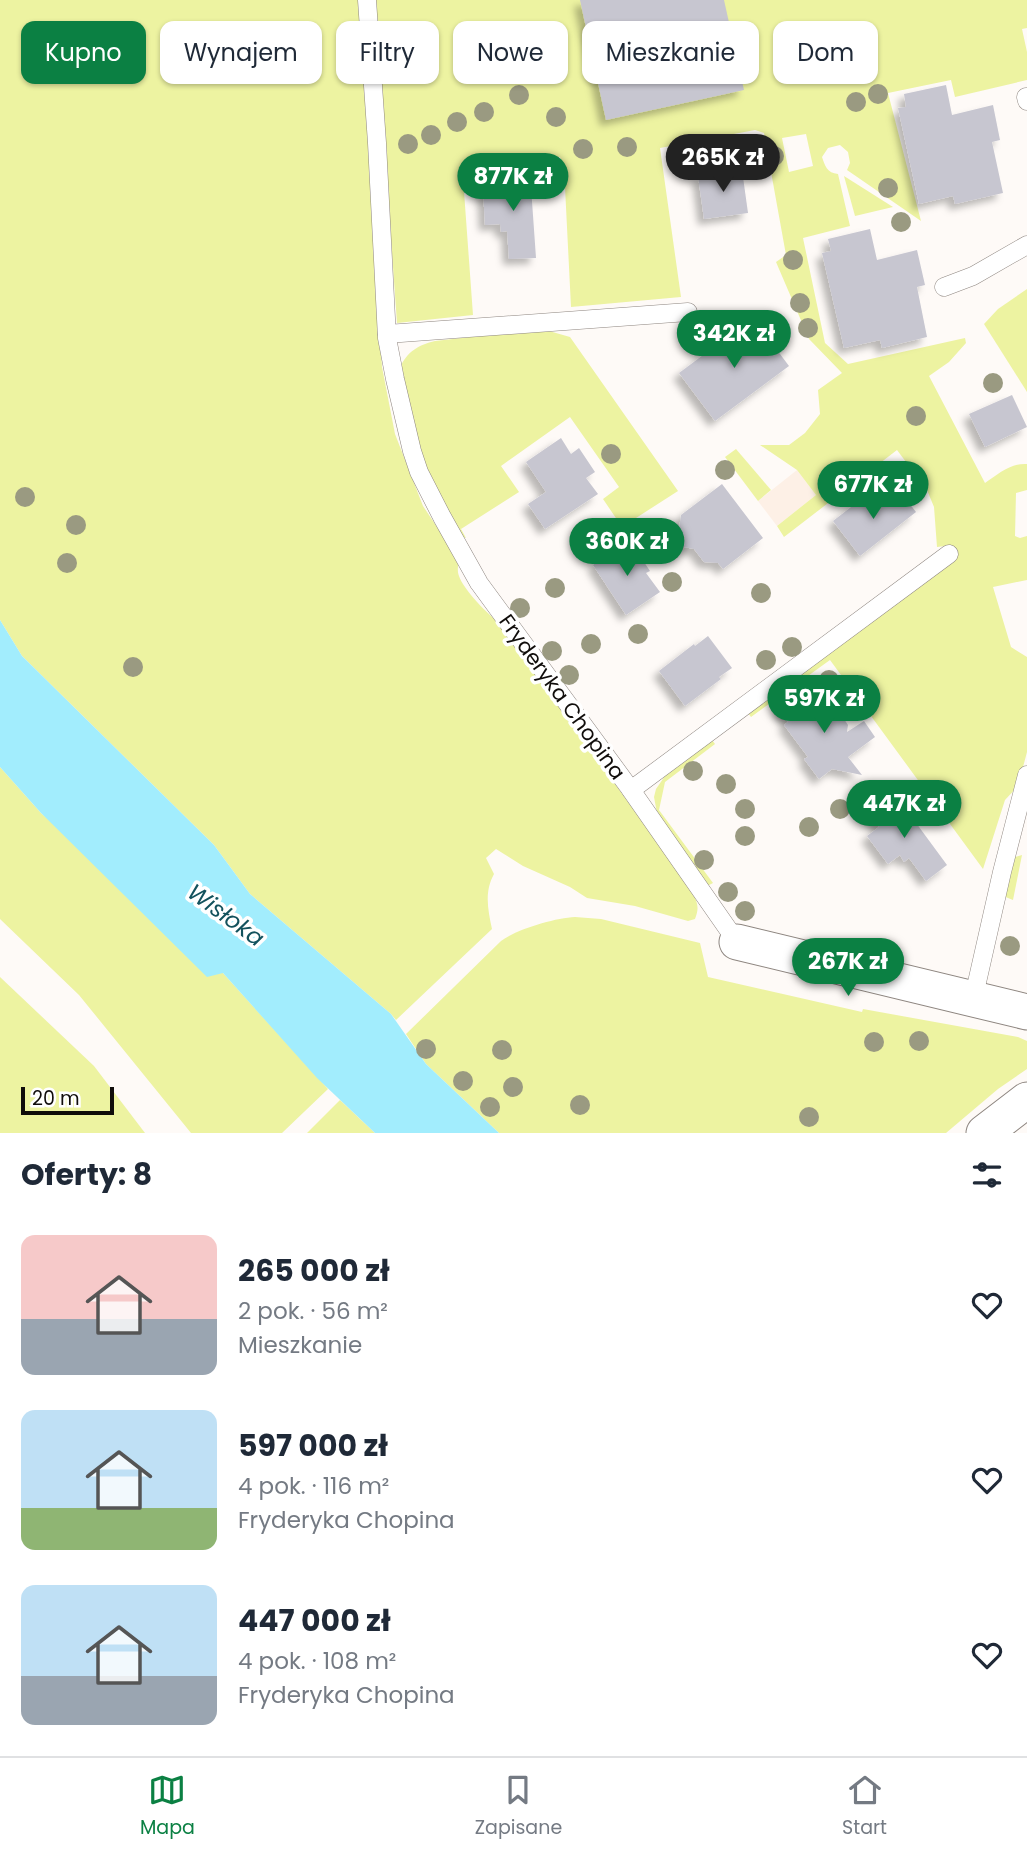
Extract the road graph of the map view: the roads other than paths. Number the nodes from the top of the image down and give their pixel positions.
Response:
1 (367, 0) edge
2 (1027, 246) edge
3 (944, 287) dead end
4 (688, 312) dead end
5 (387, 334) junction
6 (949, 554) dead end
7 (1027, 775) edge
8 (631, 790) junction
9 (737, 942) joint
10 (972, 1000) junction
11 (1027, 1012) edge
12 (1027, 1100) edge
13 (984, 1133) edge

1 - 5 lane, Fryderyka Chopina
2 - 3 lane
4 - 5 lane
5 - 8 lane, Fryderyka Chopina
6 - 8 lane
7 - 10 lane
8 - 9 lane, Fryderyka Chopina
9 - 10 street, Fryderyka Chopina
10 - 11 street, Fryderyka Chopina
12 - 13 street

